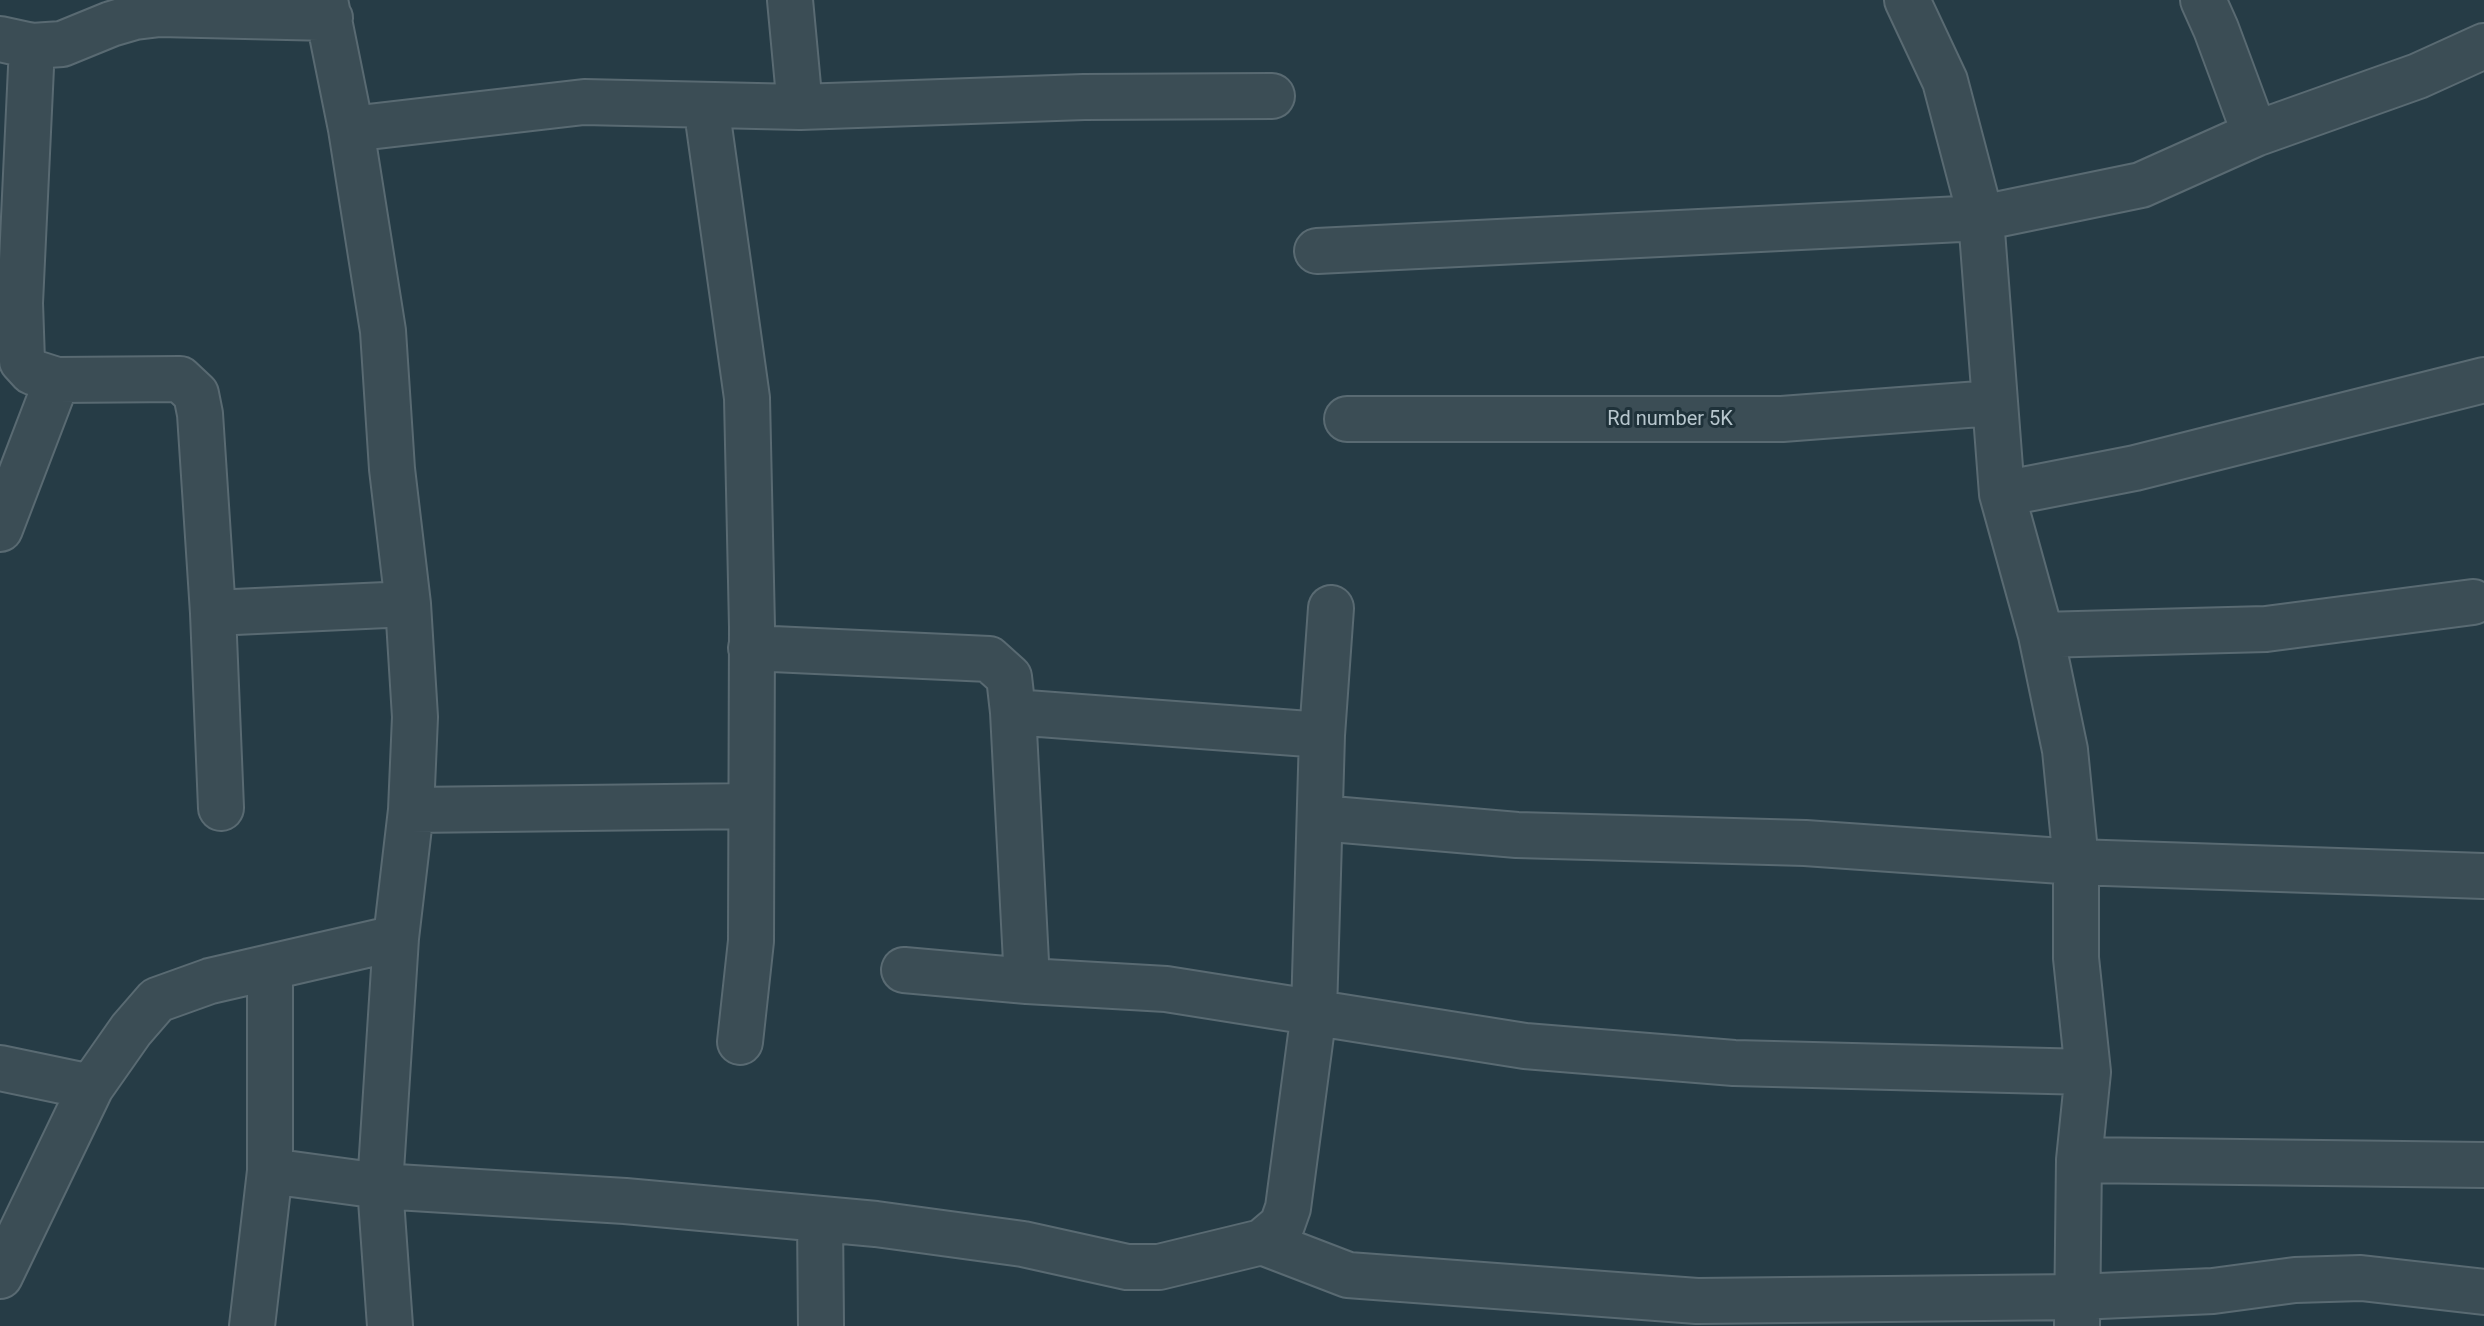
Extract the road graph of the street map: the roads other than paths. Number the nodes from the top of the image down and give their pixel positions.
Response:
1 (790, 0) edge
2 (1907, 0) edge
3 (2203, 0) edge
4 (328, 9) edge
5 (16, 42) edge
6 (2484, 46) edge
7 (1272, 96) dead end
8 (706, 105) junction
9 (800, 107) junction
10 (351, 129) junction
11 (2255, 134) junction
12 (1981, 218) junction
13 (1317, 251) dead end
14 (57, 380) junction
15 (2484, 380) edge
16 (1993, 403) junction
17 (1347, 419) dead end
18 (2002, 494) junction
19 (0, 529) edge
20 (2473, 602) dead end
21 (408, 604) junction
22 (1331, 608) dead end
23 (213, 613) junction
24 (2041, 635) junction
25 (751, 648) junction
26 (1013, 712) junction
27 (1322, 735) junction
28 (751, 806) junction
29 (221, 808) dead end
30 (411, 810) junction
31 (1320, 818) junction
32 (2076, 862) junction
33 (2484, 876) edge
34 (396, 938) junction
35 (270, 969) junction
36 (904, 970) dead end
37 (1027, 981) junction
38 (1314, 1012) junction
39 (740, 1042) dead end
40 (0, 1068) edge
41 (2088, 1072) junction
42 (91, 1087) junction
43 (2079, 1160) junction
44 (2484, 1165) edge
45 (270, 1171) junction
46 (380, 1186) junction
47 (820, 1219) junction
48 (1262, 1242) junction
49 (0, 1276) edge
50 (2484, 1292) edge
51 (2077, 1312) edge
52 (252, 1326) edge
53 (390, 1326) edge
54 (821, 1326) edge

1 - 9 street
2 - 12 street
3 - 11 street
4 - 5 street
4 - 10 street
5 - 14 street
6 - 11 street
7 - 9 street
8 - 9 street
8 - 10 street
8 - 25 street
10 - 21 street
11 - 12 street
12 - 13 street
12 - 16 street
14 - 19 street
14 - 23 street
15 - 18 street
16 - 17 street, Rd number 5K
16 - 18 street
18 - 24 street
20 - 24 street
21 - 23 street
21 - 30 street
22 - 27 street
23 - 29 street
24 - 32 street
25 - 26 street
25 - 28 street
26 - 27 street
26 - 37 street
27 - 31 street
28 - 30 street
28 - 39 street
30 - 34 street
31 - 32 street
31 - 38 street
32 - 33 street
32 - 41 street
34 - 35 street
34 - 46 street
35 - 42 street
35 - 45 street
36 - 37 street
37 - 38 street
38 - 41 street
38 - 48 street
40 - 42 street
41 - 43 street
42 - 49 street
43 - 44 street
43 - 51 street
45 - 46 street
45 - 52 street
46 - 47 street
46 - 53 street
47 - 48 street
47 - 54 street
48 - 51 street
50 - 51 street

